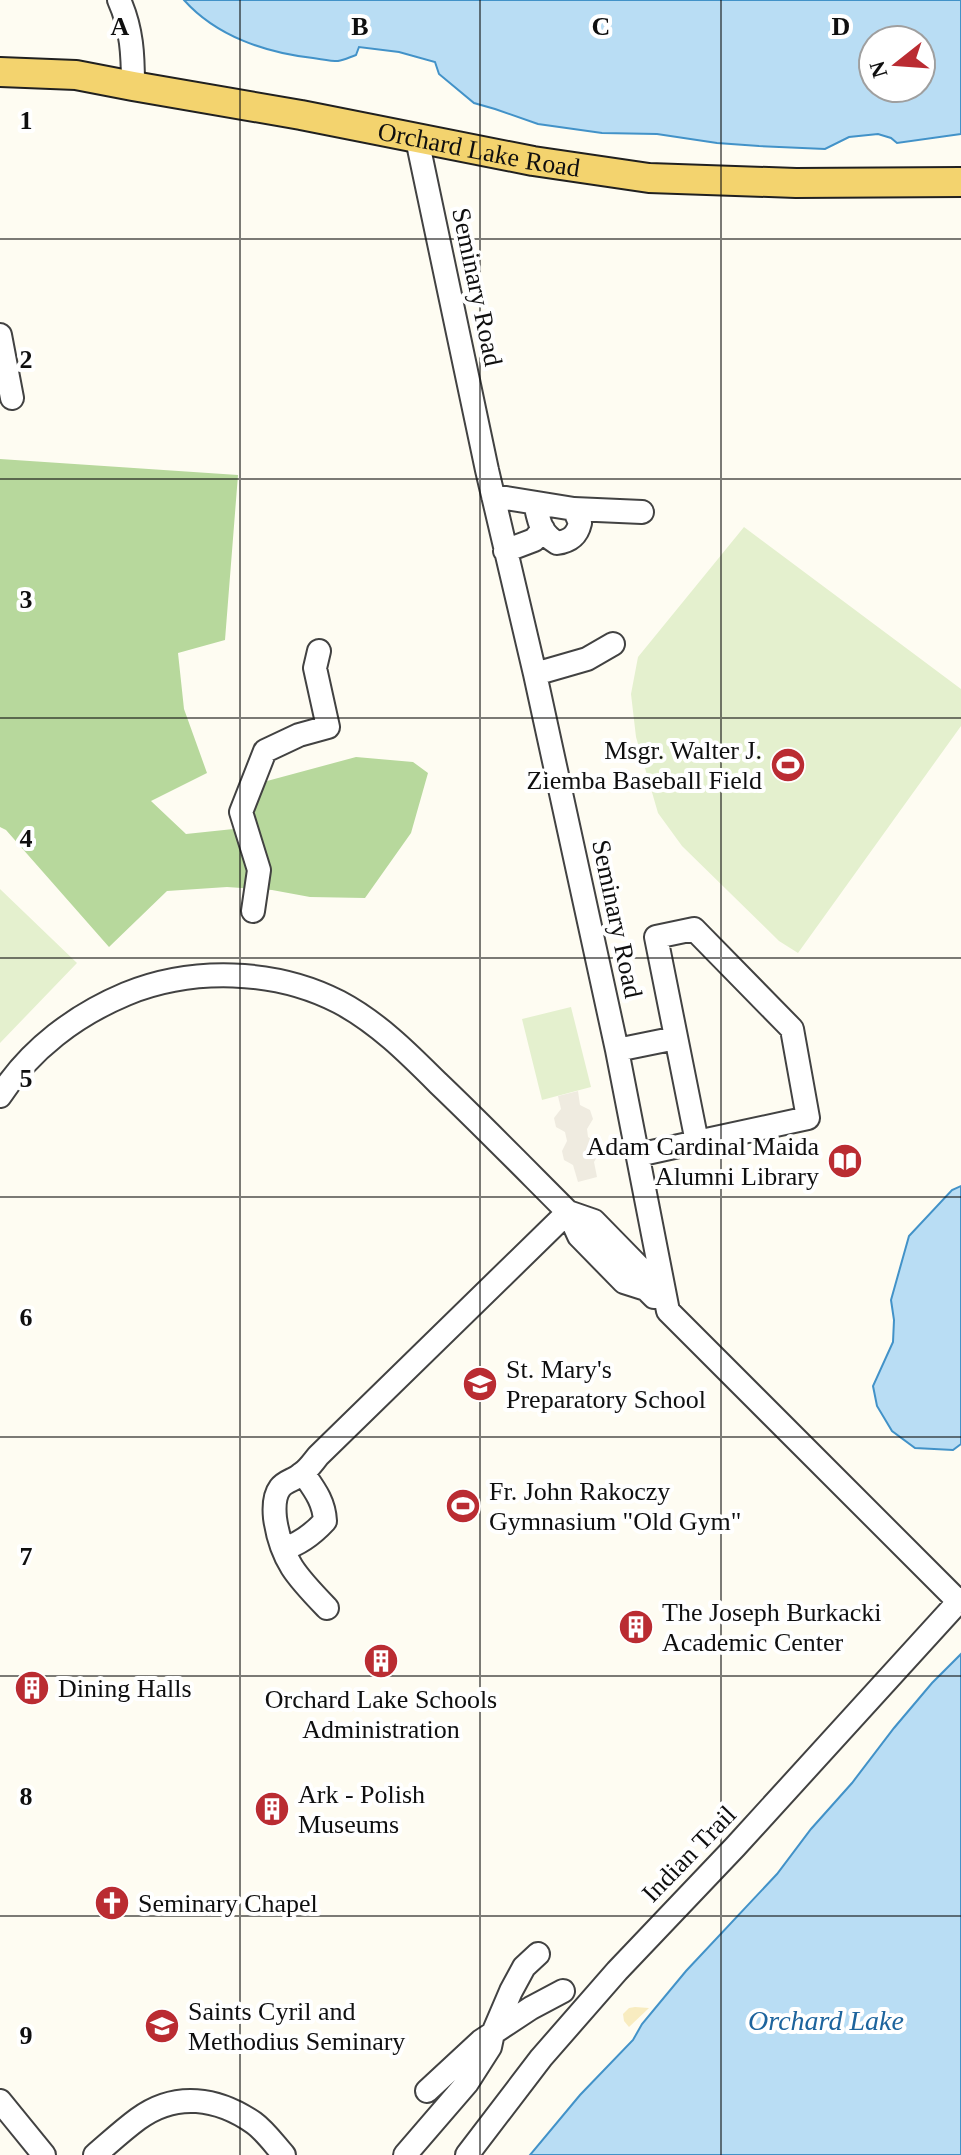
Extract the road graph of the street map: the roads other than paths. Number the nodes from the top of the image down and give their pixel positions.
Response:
1 (119, 0) edge
2 (0, 72) edge
3 (133, 86) junction
4 (417, 139) junction
5 (961, 182) edge
6 (0, 335) edge
7 (12, 398) dead end
8 (493, 496) junction
9 (535, 503) junction
10 (574, 509) junction
11 (642, 512) dead end
12 (543, 529) junction
13 (505, 551) junction
14 (613, 644) dead end
15 (319, 651) dead end
16 (535, 674) junction
17 (253, 911) dead end
18 (676, 1038) junction
19 (617, 1050) junction
20 (0, 1096) edge
21 (697, 1142) junction
22 (638, 1155) junction
23 (568, 1212) junction
24 (668, 1311) junction
25 (303, 1473) junction
26 (283, 1549) junction
27 (960, 1600) edge
28 (327, 1608) dead end
29 (538, 1954) dead end
30 (563, 1991) dead end
31 (493, 2033) junction
32 (427, 2091) dead end
33 (0, 2101) edge
34 (44, 2155) edge
35 (95, 2155) edge
36 (284, 2155) edge
37 (405, 2155) edge
38 (467, 2155) edge

1 - 3 street
2 - 3 main road, Orchard Lake Road
3 - 4 main road, Orchard Lake Road
4 - 5 main road, Orchard Lake Road
4 - 8 street, Seminary Road
6 - 7 street
8 - 9 street
8 - 13 street, Seminary Road
9 - 10 street
9 - 12 street
10 - 11 street
10 - 12 street
12 - 13 street
13 - 16 street, Seminary Road
14 - 16 street
15 - 17 street
16 - 19 street, Seminary Road
18 - 19 street
18 - 21 street
18 - 21 street
19 - 22 street, Seminary Road
20 - 23 street
21 - 22 street
22 - 24 street, Seminary Road
23 - 24 street
23 - 25 street
24 - 27 street
25 - 26 street
25 - 26 street
26 - 28 street
27 - 38 street, Indian Trail
29 - 31 street
30 - 31 street
31 - 32 street
31 - 37 street
33 - 34 street
35 - 36 street

